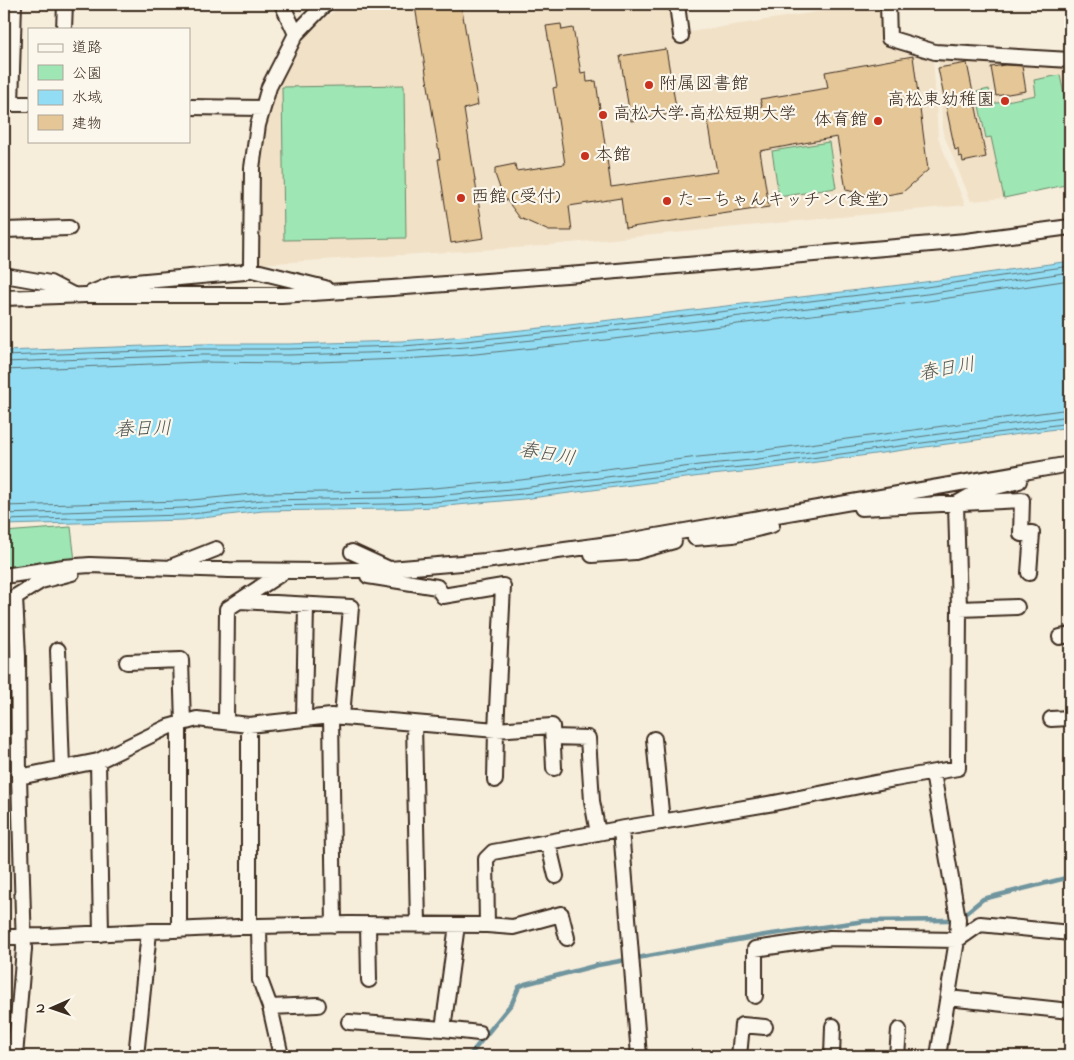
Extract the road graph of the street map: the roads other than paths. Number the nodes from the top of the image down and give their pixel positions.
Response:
1 (14, 4) edge
2 (65, 4) edge
3 (282, 4) edge
4 (325, 4) edge
5 (677, 4) edge
6 (888, 4) edge
7 (64, 28) edge
8 (296, 34) junction
9 (681, 36) dead end
10 (1070, 60) edge
11 (8, 104) edge
12 (28, 104) edge
13 (190, 106) edge
14 (263, 108) junction
15 (1070, 227) edge
16 (69, 228) dead end
17 (4, 230) edge
18 (248, 269) junction
19 (4, 275) edge
20 (339, 291) junction
21 (80, 295) junction
22 (4, 298) edge
23 (1062, 466) edge
24 (956, 504) junction
25 (826, 507) junction
26 (844, 511) junction
27 (796, 516) junction
28 (216, 548) dead end
29 (352, 552) dead end
30 (90, 565) junction
31 (168, 569) junction
32 (390, 569) junction
33 (361, 570) junction
34 (285, 571) junction
35 (1029, 573) dead end
36 (4, 576) edge
37 (240, 601) junction
38 (306, 605) junction
39 (1017, 607) dead end
40 (959, 609) junction
41 (58, 650) dead end
42 (127, 662) dead end
43 (336, 716) junction
44 (1070, 718) edge
45 (304, 719) junction
46 (1051, 719) dead end
47 (226, 722) junction
48 (181, 723) junction
49 (414, 723) junction
50 (249, 725) junction
51 (496, 730) junction
52 (552, 737) junction
53 (654, 739) dead end
54 (98, 761) junction
55 (62, 768) junction
56 (554, 768) dead end
57 (933, 773) junction
58 (19, 777) junction
59 (495, 780) dead end
60 (662, 822) junction
61 (621, 829) junction
62 (598, 833) junction
63 (548, 842) junction
64 (556, 876) dead end
65 (368, 924) junction
66 (418, 924) junction
67 (334, 925) junction
68 (457, 925) junction
69 (486, 925) junction
70 (254, 926) junction
71 (178, 930) junction
72 (149, 932) junction
73 (1070, 933) edge
74 (101, 934) junction
75 (4, 936) edge
76 (23, 936) junction
77 (567, 938) dead end
78 (957, 940) junction
79 (369, 980) dead end
80 (755, 996) dead end
81 (948, 998) junction
82 (318, 1005) dead end
83 (270, 1007) junction
84 (1070, 1011) edge
85 (348, 1022) dead end
86 (833, 1026) dead end
87 (765, 1028) dead end
88 (443, 1029) junction
89 (899, 1030) dead end
90 (480, 1033) dead end
91 (15, 1056) edge
92 (136, 1056) edge
93 (281, 1056) edge
94 (638, 1056) edge
95 (739, 1056) edge
96 (832, 1056) edge
97 (897, 1056) edge
98 (938, 1056) edge

1 - 11 street
2 - 7 street
3 - 8 street
4 - 8 street
5 - 9 street
6 - 10 street
8 - 14 street
11 - 12 street
13 - 14 street
14 - 18 street
15 - 20 street
16 - 17 street
18 - 20 street
18 - 21 street
19 - 21 street
20 - 21 street
21 - 22 street
23 - 24 street
23 - 25 street
24 - 26 street
24 - 35 street
24 - 40 street
25 - 26 street
25 - 27 street
26 - 27 street
27 - 32 street
28 - 31 street
29 - 32 street
30 - 31 street
30 - 36 street
30 - 58 street
31 - 34 street
32 - 33 street
33 - 34 street
33 - 51 street
34 - 37 street
37 - 38 street
37 - 47 street
38 - 43 street
38 - 45 street
39 - 40 street
40 - 57 street
41 - 55 street
42 - 48 street
43 - 45 street
43 - 49 street
43 - 67 street
44 - 46 street
45 - 50 street
47 - 48 street
47 - 50 street
48 - 54 street
48 - 71 street
49 - 51 street
49 - 66 street
50 - 70 street
51 - 52 street
51 - 59 street
52 - 56 street
52 - 62 street
53 - 60 street
54 - 55 street
54 - 74 street
55 - 58 street
57 - 60 street
57 - 78 street
58 - 76 street
60 - 61 street
61 - 62 street
61 - 94 street
62 - 63 street
63 - 64 street
63 - 69 street
65 - 66 street
65 - 67 street
65 - 79 street
66 - 68 street
67 - 70 street
68 - 69 street
68 - 88 street
69 - 77 street
70 - 71 street
70 - 83 street
71 - 72 street
72 - 74 street
72 - 92 street
73 - 78 street
74 - 76 street
75 - 76 street
76 - 91 street
78 - 80 street
78 - 81 street
81 - 84 street
81 - 98 street
82 - 83 street
83 - 93 street
85 - 88 street
86 - 96 street
87 - 95 street
88 - 90 street
89 - 97 street

